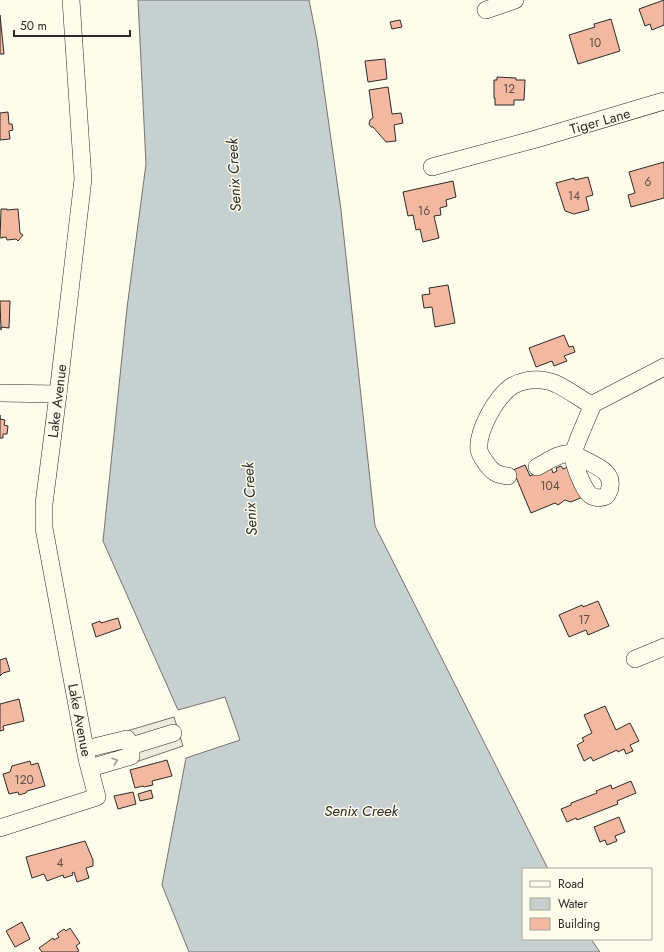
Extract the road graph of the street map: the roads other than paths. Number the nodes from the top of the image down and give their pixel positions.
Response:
1 (71, 0) edge
2 (515, 0) edge
3 (486, 10) dead end
4 (664, 101) edge
5 (432, 166) dead end
6 (664, 367) edge
7 (0, 393) edge
8 (58, 394) junction
9 (593, 404) junction
10 (536, 467) dead end
11 (508, 476) dead end
12 (664, 648) edge
13 (635, 659) dead end
14 (173, 733) dead end
15 (131, 746) junction
16 (86, 749) junction
17 (90, 768) junction
18 (0, 828) edge

1 - 8 street, Lake Avenue
2 - 3 street
4 - 5 street, Tiger Lane
6 - 9 street
7 - 8 street
8 - 16 street, Lake Avenue
9 - 10 street
9 - 11 street
12 - 13 street
14 - 15 street
15 - 16 street
17 -> 15 street
16 - 17 street, Lake Avenue
17 - 18 street, Lake Avenue

